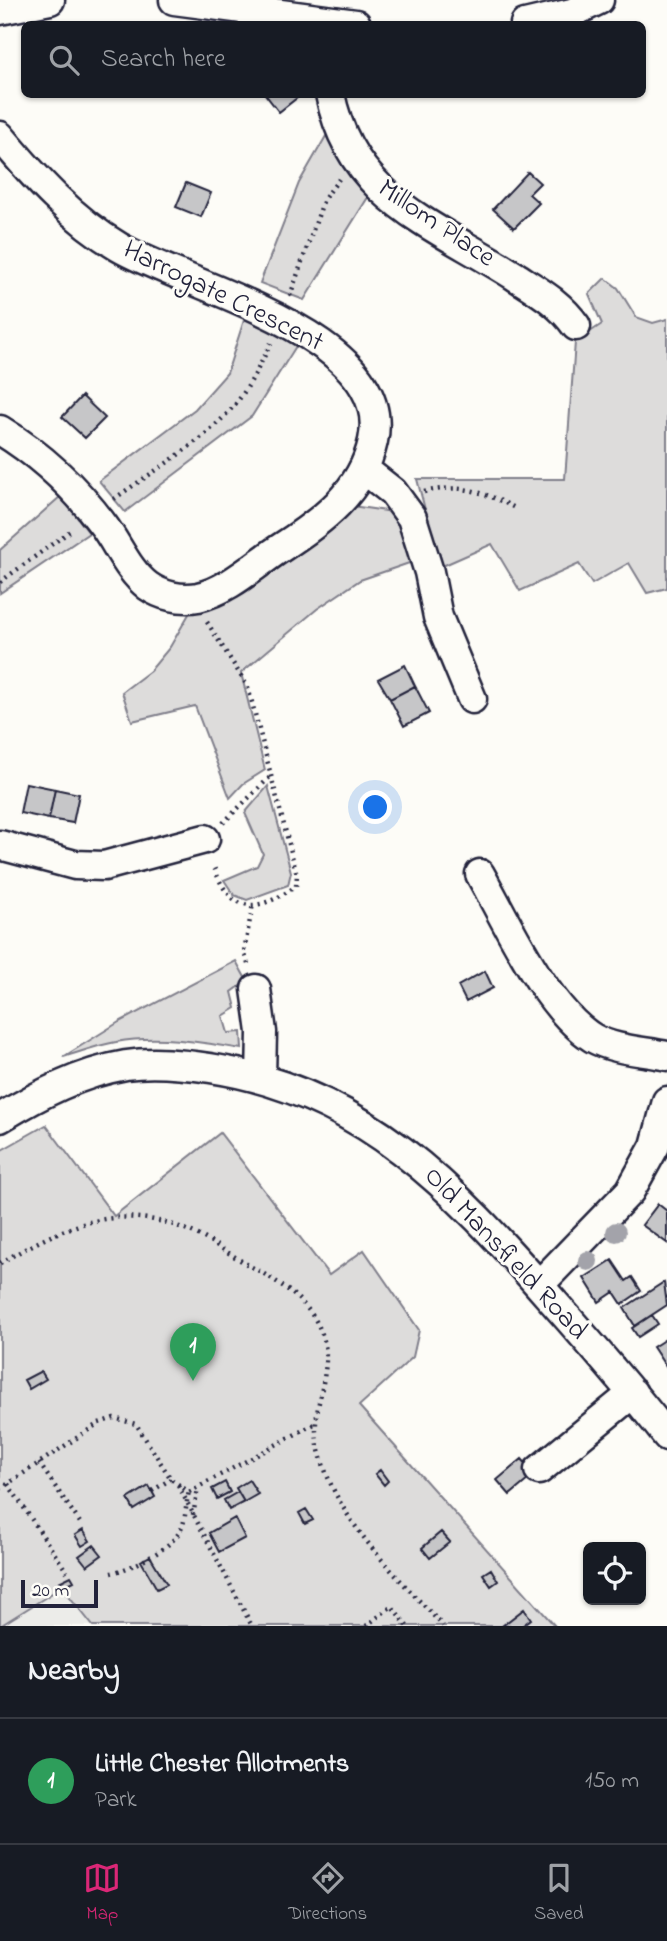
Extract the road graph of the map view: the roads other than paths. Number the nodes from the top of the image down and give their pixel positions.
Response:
1 (50, 0) edge
2 (174, 0) edge
3 (599, 0) edge
4 (235, 4) edge
5 (0, 10) edge
6 (328, 21) edge
7 (538, 21) edge
8 (331, 98) edge
9 (0, 136) edge
10 (576, 326) dead end
11 (0, 430) edge
12 (365, 470) junction
13 (472, 699) dead end
14 (205, 839) road end
15 (0, 845) edge
16 (480, 874) dead end
17 (256, 989) road end
18 (667, 1056) edge
19 (261, 1078) junction
20 (667, 1101) edge
21 (0, 1118) edge
22 (539, 1284) junction
23 (633, 1393) junction
24 (667, 1436) edge
25 (539, 1470) dead end

1 - 5 street
2 - 4 street
3 - 7 street
4 - 6 street
8 - 10 street, Millom Place
9 - 12 street, Harrogate Crescent
11 - 12 street, Harrogate Crescent
12 - 13 street
14 - 15 street
16 - 18 street
17 - 19 street
19 - 21 street, Old Mansfield Road
19 - 22 street, Old Mansfield Road
20 - 22 street
22 - 23 street, Old Mansfield Road
23 - 24 street, Old Mansfield Road
23 - 25 street

